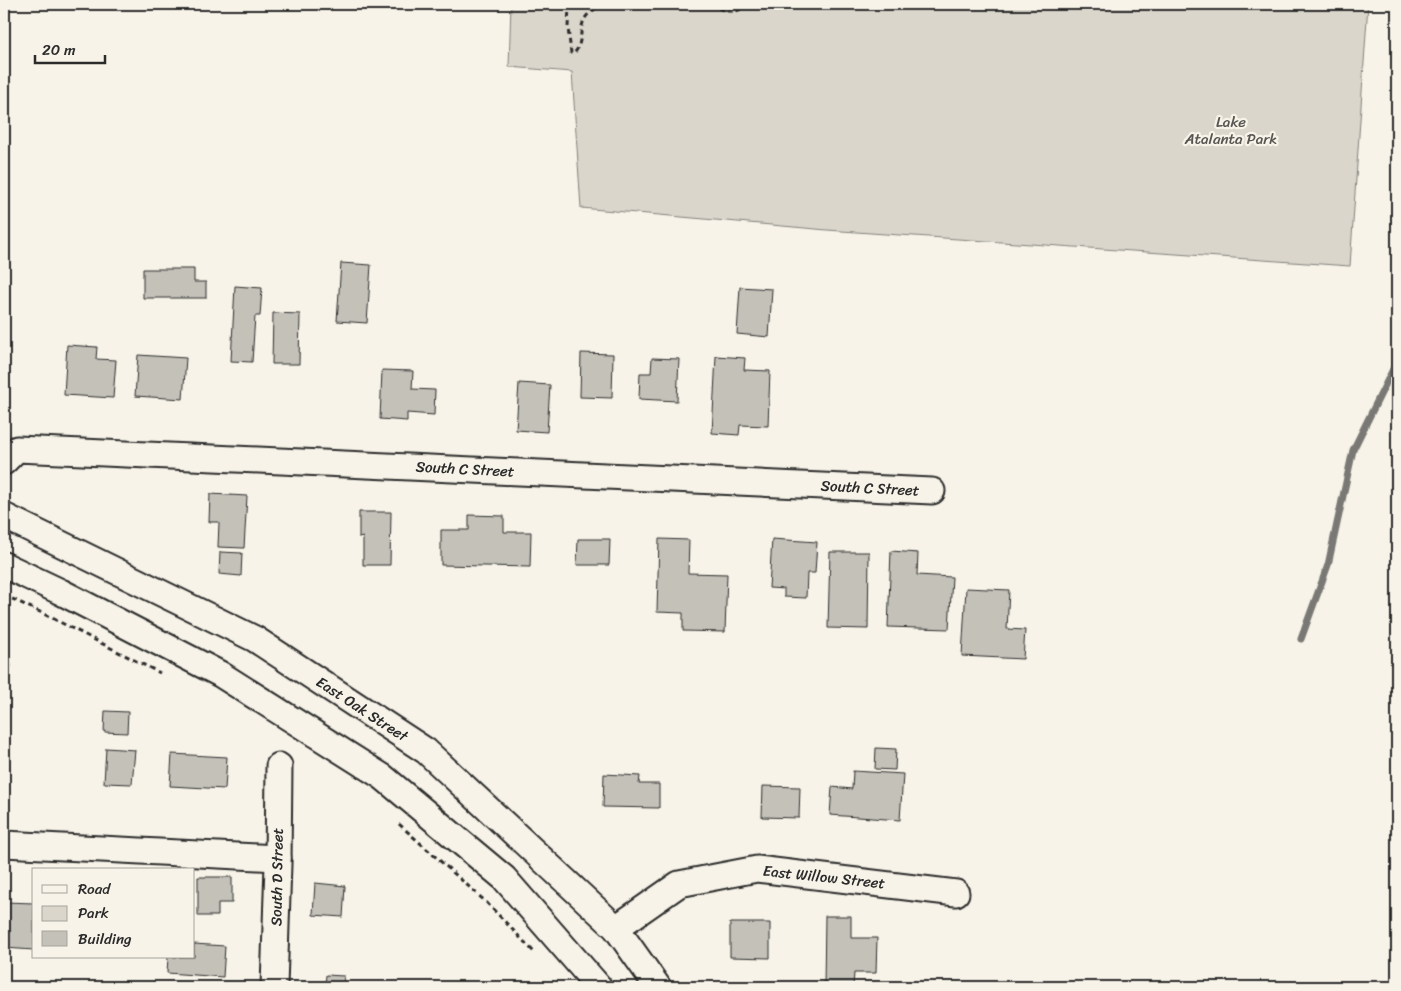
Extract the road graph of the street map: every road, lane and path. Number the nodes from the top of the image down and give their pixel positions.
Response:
1 (570, 4) edge
2 (603, 4) edge
3 (711, 4) edge
4 (748, 4) edge
5 (4, 462) edge
6 (932, 491) dead end
7 (4, 516) edge
8 (4, 566) edge
9 (279, 766) dead end
10 (4, 844) edge
11 (278, 858) junction
12 (956, 892) dead end
13 (616, 928) junction
14 (274, 987) edge
15 (599, 987) edge
16 (658, 987) edge

1 - 2 path
3 - 4 path
5 - 6 street, South C Street
7 - 13 street, East Oak Street
8 - 15 street
9 - 11 street, South D Street
10 - 11 street
11 - 14 street, South D Street
12 - 13 street, East Willow Street
13 - 16 street, East Oak Street

